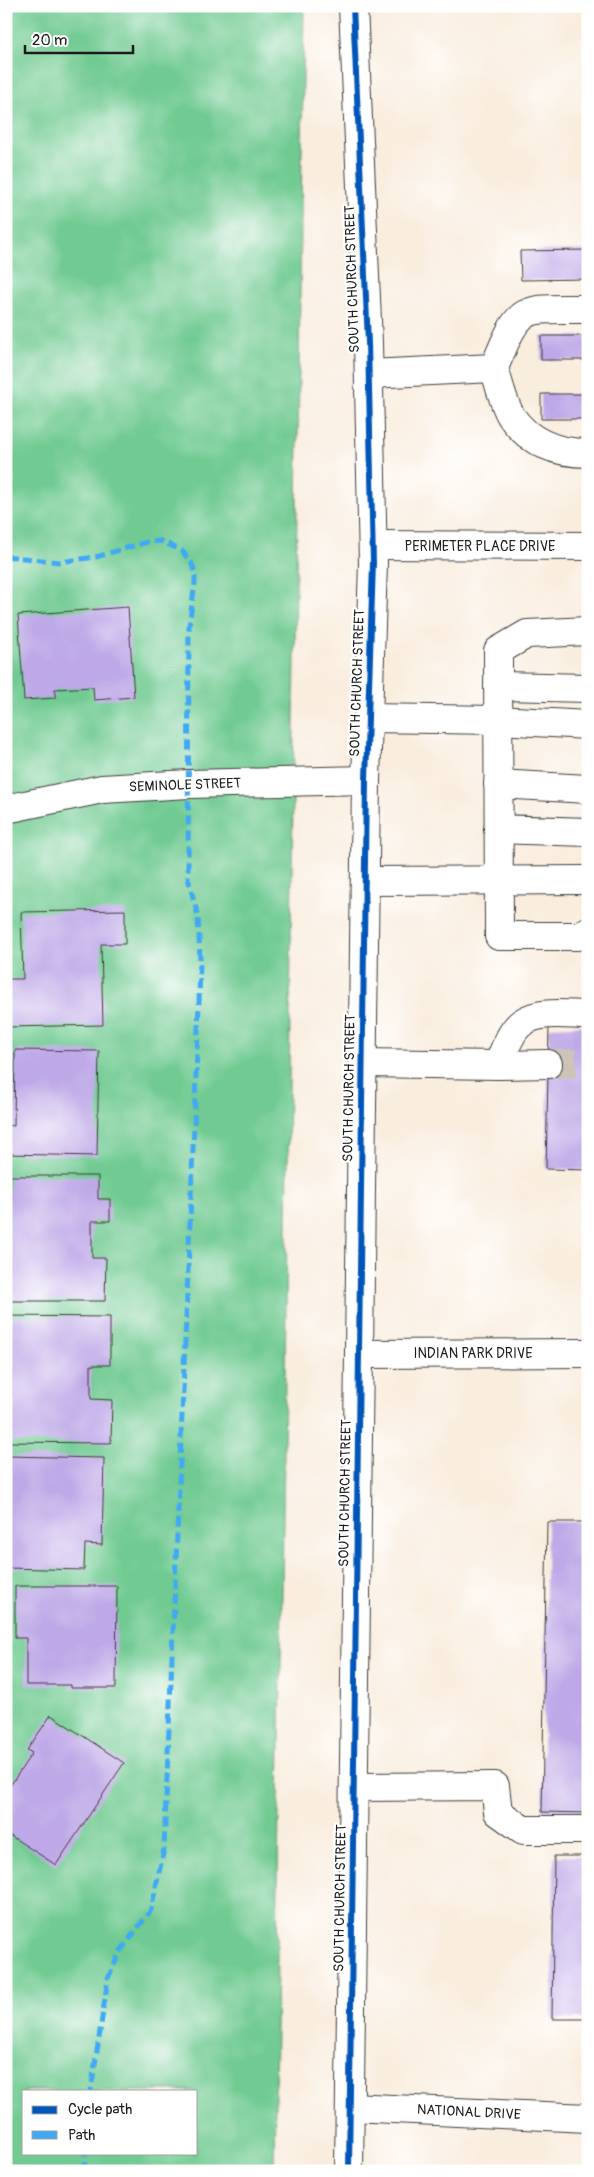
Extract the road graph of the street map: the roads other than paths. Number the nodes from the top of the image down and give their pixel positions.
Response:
1 (353, 6) edge
2 (588, 310) edge
3 (494, 368) junction
4 (368, 374) junction
5 (588, 453) edge
6 (373, 545) junction
7 (588, 546) edge
8 (588, 631) edge
9 (498, 686) junction
10 (588, 688) edge
11 (368, 718) junction
12 (498, 720) junction
13 (588, 725) edge
14 (366, 780) junction
15 (498, 784) junction
16 (588, 789) edge
17 (6, 809) edge
18 (498, 829) junction
19 (588, 832) edge
20 (498, 880) junction
21 (588, 880) edge
22 (365, 881) junction
23 (588, 931) edge
24 (588, 1015) edge
25 (362, 1063) junction
26 (548, 1064) tunnel mouth
27 (498, 1065) junction
28 (588, 1353) edge
29 (359, 1354) junction
30 (354, 1787) junction
31 (588, 1830) edge
32 (350, 2107) junction
33 (588, 2118) edge
34 (349, 2171) edge

1 - 4 main road, SOUTH CHURCH STREET
2 - 3 main road
3 - 4 main road
3 - 5 main road
4 - 6 main road, SOUTH CHURCH STREET
6 - 7 main road, PERIMETER PLACE DRIVE
6 - 11 main road, SOUTH CHURCH STREET
8 - 9 main road
9 - 10 main road
9 - 12 main road
11 - 12 main road
11 - 14 main road, SOUTH CHURCH STREET
12 - 13 main road
12 - 15 main road
14 - 17 main road, SEMINOLE STREET
14 - 22 main road, SOUTH CHURCH STREET
15 - 16 main road
15 - 18 main road
18 - 19 main road
18 - 20 main road
20 - 21 main road
20 - 22 main road
20 - 23 main road
22 - 25 main road, SOUTH CHURCH STREET
24 - 27 main road
25 - 27 main road
25 - 29 main road, SOUTH CHURCH STREET
26 - 27 main road
28 - 29 main road, INDIAN PARK DRIVE
29 - 30 main road, SOUTH CHURCH STREET
30 - 31 main road
30 - 32 main road, SOUTH CHURCH STREET
32 - 33 main road, NATIONAL DRIVE
32 - 34 main road, SOUTH CHURCH STREET

